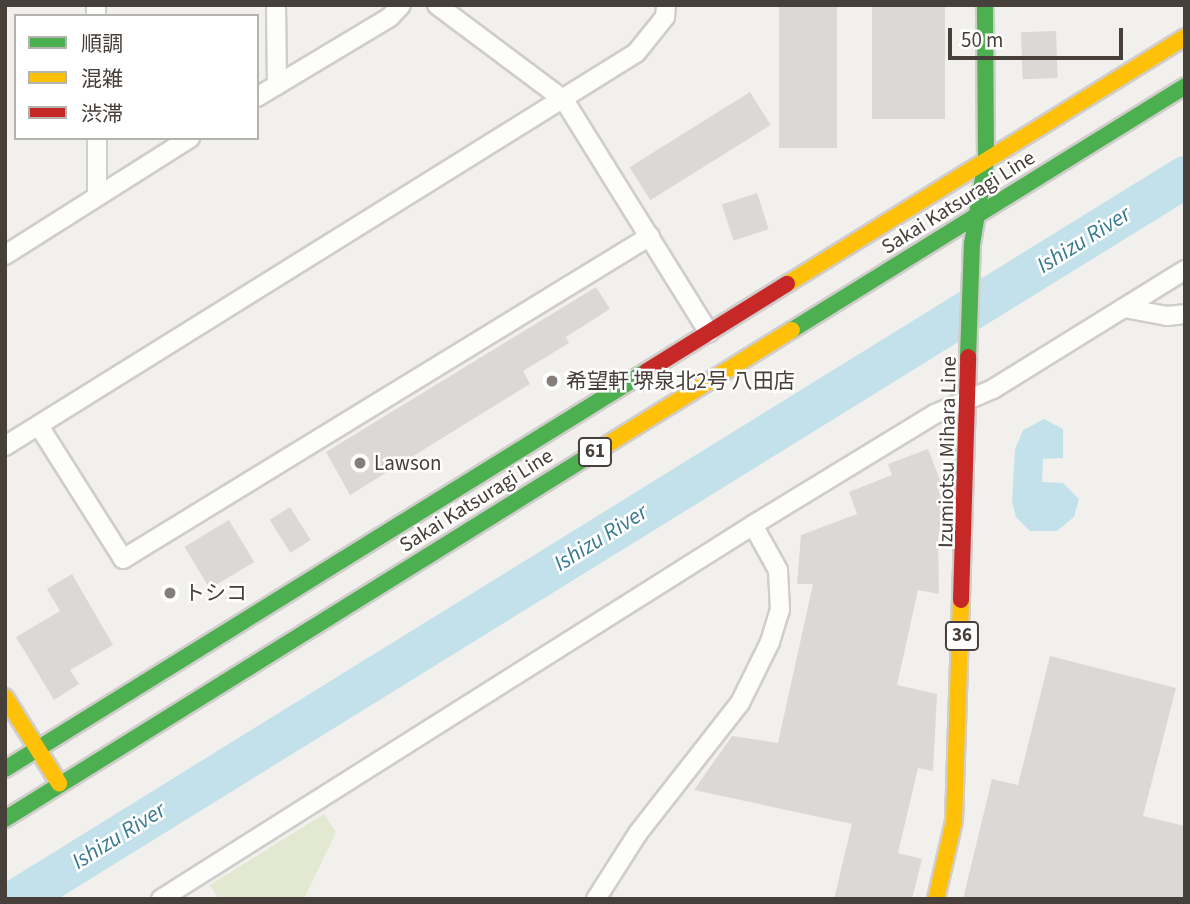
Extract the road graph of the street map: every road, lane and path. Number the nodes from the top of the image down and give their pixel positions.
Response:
1 (276, 5) edge
2 (401, 5) edge
3 (437, 5) edge
4 (666, 5) edge
5 (985, 5) edge
6 (1185, 37) edge
7 (277, 86) junction
8 (1185, 86) edge
9 (259, 96) edge
10 (564, 100) junction
11 (97, 140) edge
12 (187, 140) edge
13 (986, 160) junction
14 (97, 194) junction
15 (976, 215) junction
16 (650, 236) junction
17 (5, 255) edge
18 (1185, 270) edge
19 (1124, 308) junction
20 (1185, 314) edge
21 (709, 333) junction
22 (969, 400) junction
23 (39, 426) junction
24 (5, 446) edge
25 (753, 525) junction
26 (5, 696) edge
27 (38, 749) junction
28 (5, 769) edge
29 (59, 783) junction
30 (5, 819) edge
31 (161, 899) edge
32 (596, 899) edge
33 (936, 899) edge

1 - 7 street
2 - 7 street
3 - 10 street
4 - 10 street
5 - 13 main road, Izumiotsu Mihara Line / 36
6 - 13 main road, Sakai Katsuragi Line / 61
7 - 9 street
8 - 15 main road, Sakai Katsuragi Line / 61
10 - 16 street
10 - 23 street
11 - 14 street
12 - 14 street
13 - 15 main road, Izumiotsu Mihara Line / 36
13 - 21 main road, Sakai Katsuragi Line / 61
14 - 17 street
15 - 22 main road, Izumiotsu Mihara Line / 36
15 - 29 main road, Sakai Katsuragi Line / 61
16 - 21 street
16 - 23 street
18 - 19 street
19 - 20 street
19 - 22 street
21 - 27 main road, Sakai Katsuragi Line / 61
22 - 25 street
22 - 33 main road, Izumiotsu Mihara Line / 36
23 - 24 street
25 - 31 street
25 - 32 street
26 - 27 main road
27 - 28 main road, Sakai Katsuragi Line / 61
27 - 29 main road
29 - 30 main road, Sakai Katsuragi Line / 61

